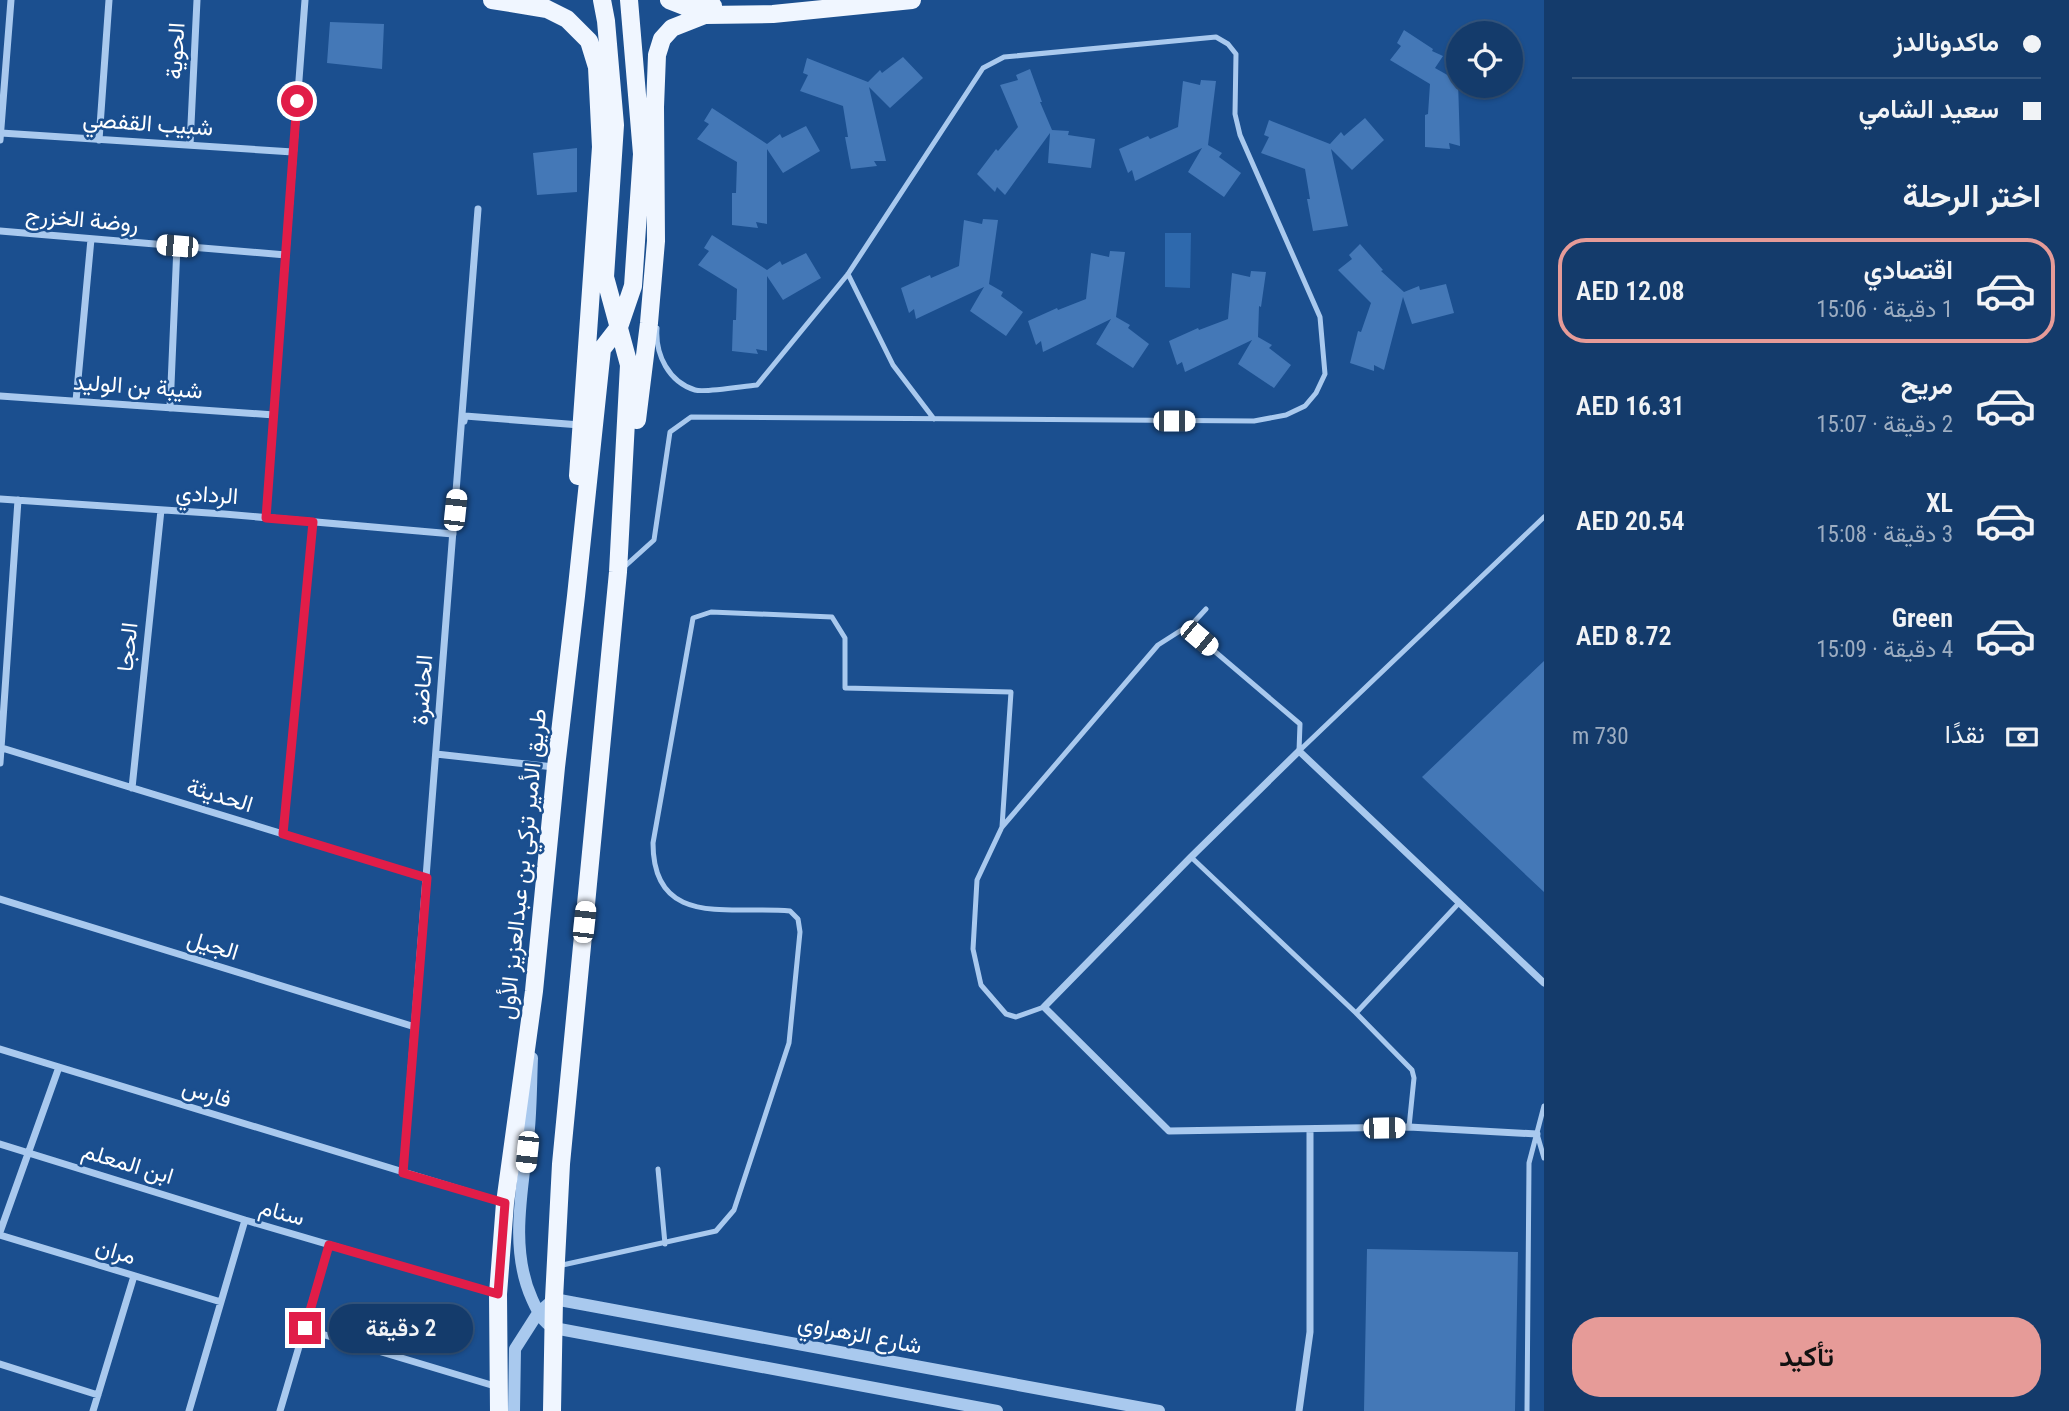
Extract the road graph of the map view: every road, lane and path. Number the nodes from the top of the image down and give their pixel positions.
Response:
1 (11, 0) edge
2 (109, 0) edge
3 (197, 0) edge
4 (304, 0) edge
5 (492, 0) edge
6 (602, 0) edge
7 (629, 0) edge
8 (669, 0) edge
9 (880, 0) edge
10 (912, 0) edge
11 (1, 133) edge
12 (0, 140) edge
13 (99, 140) junction
14 (190, 145) junction
15 (293, 152) junction
16 (478, 209) dead end
17 (0, 231) edge
18 (91, 239) junction
19 (656, 240) junction
20 (177, 246) junction
21 (286, 255) junction
22 (848, 274) junction
23 (659, 300) dead end
24 (657, 323) dead end
25 (619, 327) junction
26 (0, 396) edge
27 (76, 401) junction
28 (170, 408) junction
29 (274, 415) junction
30 (934, 419) junction
31 (581, 426) junction
32 (0, 499) edge
33 (19, 500) junction
34 (161, 510) junction
35 (1544, 517) edge
36 (266, 518) junction
37 (313, 522) junction
38 (453, 534) junction
39 (618, 572) junction
40 (576, 596) junction
41 (1206, 609) dead end
42 (1194, 622) junction
43 (2, 748) edge
44 (1299, 751) junction
45 (436, 754) junction
46 (0, 763) edge
47 (556, 767) junction
48 (132, 788) junction
49 (1002, 827) junction
50 (283, 834) junction
51 (1191, 857) junction
52 (427, 878) junction
53 (0, 899) edge
54 (1459, 903) junction
55 (1544, 983) edge
56 (534, 992) junction
57 (1044, 1007) junction
58 (1356, 1013) junction
59 (415, 1027) junction
60 (0, 1049) edge
61 (59, 1067) junction
62 (1544, 1106) edge
63 (1409, 1128) junction
64 (1310, 1129) junction
65 (1537, 1134) junction
66 (0, 1144) edge
67 (28, 1153) junction
68 (1544, 1158) edge
69 (658, 1169) dead end
70 (403, 1173) junction
71 (505, 1203) junction
72 (245, 1220) junction
73 (0, 1234) edge
74 (665, 1244) junction
75 (329, 1245) junction
76 (555, 1267) junction
77 (134, 1276) junction
78 (498, 1294) junction
79 (554, 1299) junction
80 (221, 1303) junction
81 (538, 1313) junction
82 (305, 1328) junction
83 (554, 1328) junction
84 (0, 1364) edge
85 (498, 1388) junction
86 (98, 1395) junction
87 (93, 1411) edge
88 (189, 1411) edge
89 (281, 1411) edge
90 (499, 1411) edge
91 (514, 1411) edge
92 (552, 1411) edge
93 (998, 1411) edge
94 (1159, 1411) edge
95 (1299, 1411) edge
96 (1527, 1411) edge

1 - 11 street
2 - 13 street
3 - 14 street, الحوية
4 - 15 street
5 - 31 main road
6 - 25 main road
7 - 25 main road, طريق الأمير تركي بن عبدالعزيز الأول
8 - 9 main road
10 - 19 main road
11 - 12 street
11 - 13 street, شبيب القفصي
13 - 14 street, شبيب القفصي
14 - 15 street, شبيب القفصي
15 - 21 street
16 - 38 street, الحاضرة
17 - 18 street, روضة الخزرج
18 - 20 street, روضة الخزرج
18 - 27 street
19 - 23 lane
19 - 39 main road
20 - 21 street, روضة الخزرج
20 - 28 street
21 - 29 street
22 - 24 lane
22 - 30 lane
22 - 30 lane
25 - 39 main road
25 - 40 main road, طريق الأمير تركي بن عبدالعزيز الأول
26 - 27 street, شيبة بن الوليد
27 - 28 street, شيبة بن الوليد
28 - 29 street, شيبة بن الوليد
29 - 36 street
30 - 39 lane
31 - 38 street
31 - 40 main road
32 - 33 street, الردادي
33 - 34 street, الردادي
33 - 43 street
34 - 36 street, الردادي
34 - 48 street, الحجا
35 - 44 lane
36 - 37 street, الردادي
37 - 38 street, الردادي
37 - 50 street
38 - 45 street, الحاضرة
39 - 76 main road
40 - 47 main road, طريق الأمير تركي بن عبدالعزيز الأول
41 - 42 lane
42 - 44 lane
42 - 49 lane
43 - 46 street
43 - 48 street, الحديثة
44 - 51 street
44 - 54 street
45 - 47 street
45 - 52 street, الحاضرة
47 - 56 main road, طريق الأمير تركي بن عبدالعزيز الأول
48 - 50 street, الحديثة
49 - 57 lane
49 - 74 lane
50 - 52 street, الحديثة
51 - 57 street
51 - 58 lane
52 - 59 street, الحاضرة
53 - 59 street, الجيل
54 - 55 street
54 - 58 lane
56 - 71 main road, طريق الأمير تركي بن عبدالعزيز الأول
56 - 81 street
57 - 64 street
58 - 63 lane
59 - 70 street, الحاضرة
60 - 61 street, فارس
61 - 67 street
61 - 70 street, فارس
62 - 65 lane
63 - 64 street
63 - 65 street
64 - 95 street
65 - 68 lane
65 - 96 lane
66 - 67 street, ابن المعلم
67 - 72 street, ابن المعلم
67 - 73 street
69 - 74 lane
70 - 71 street, فارس
71 - 78 main road, طريق الأمير تركي بن عبدالعزيز الأول
72 - 75 street, سنام
72 - 80 street, سنام
73 - 77 street, مران
74 - 76 lane
75 - 78 street, سنام
75 - 82 street
76 - 79 main road
77 - 80 street, مران
77 - 86 street
78 - 85 main road, طريق الأمير تركي بن عبدالعزيز الأول
79 - 81 street
79 - 83 main road
79 - 94 street, شارع الزهراوي
80 - 88 street, سنام
81 - 83 street
81 - 91 street
82 - 85 street
82 - 89 street
83 - 92 main road
83 - 93 street
84 - 86 street
85 - 90 main road, طريق الأمير تركي بن عبدالعزيز الأول
86 - 87 street

